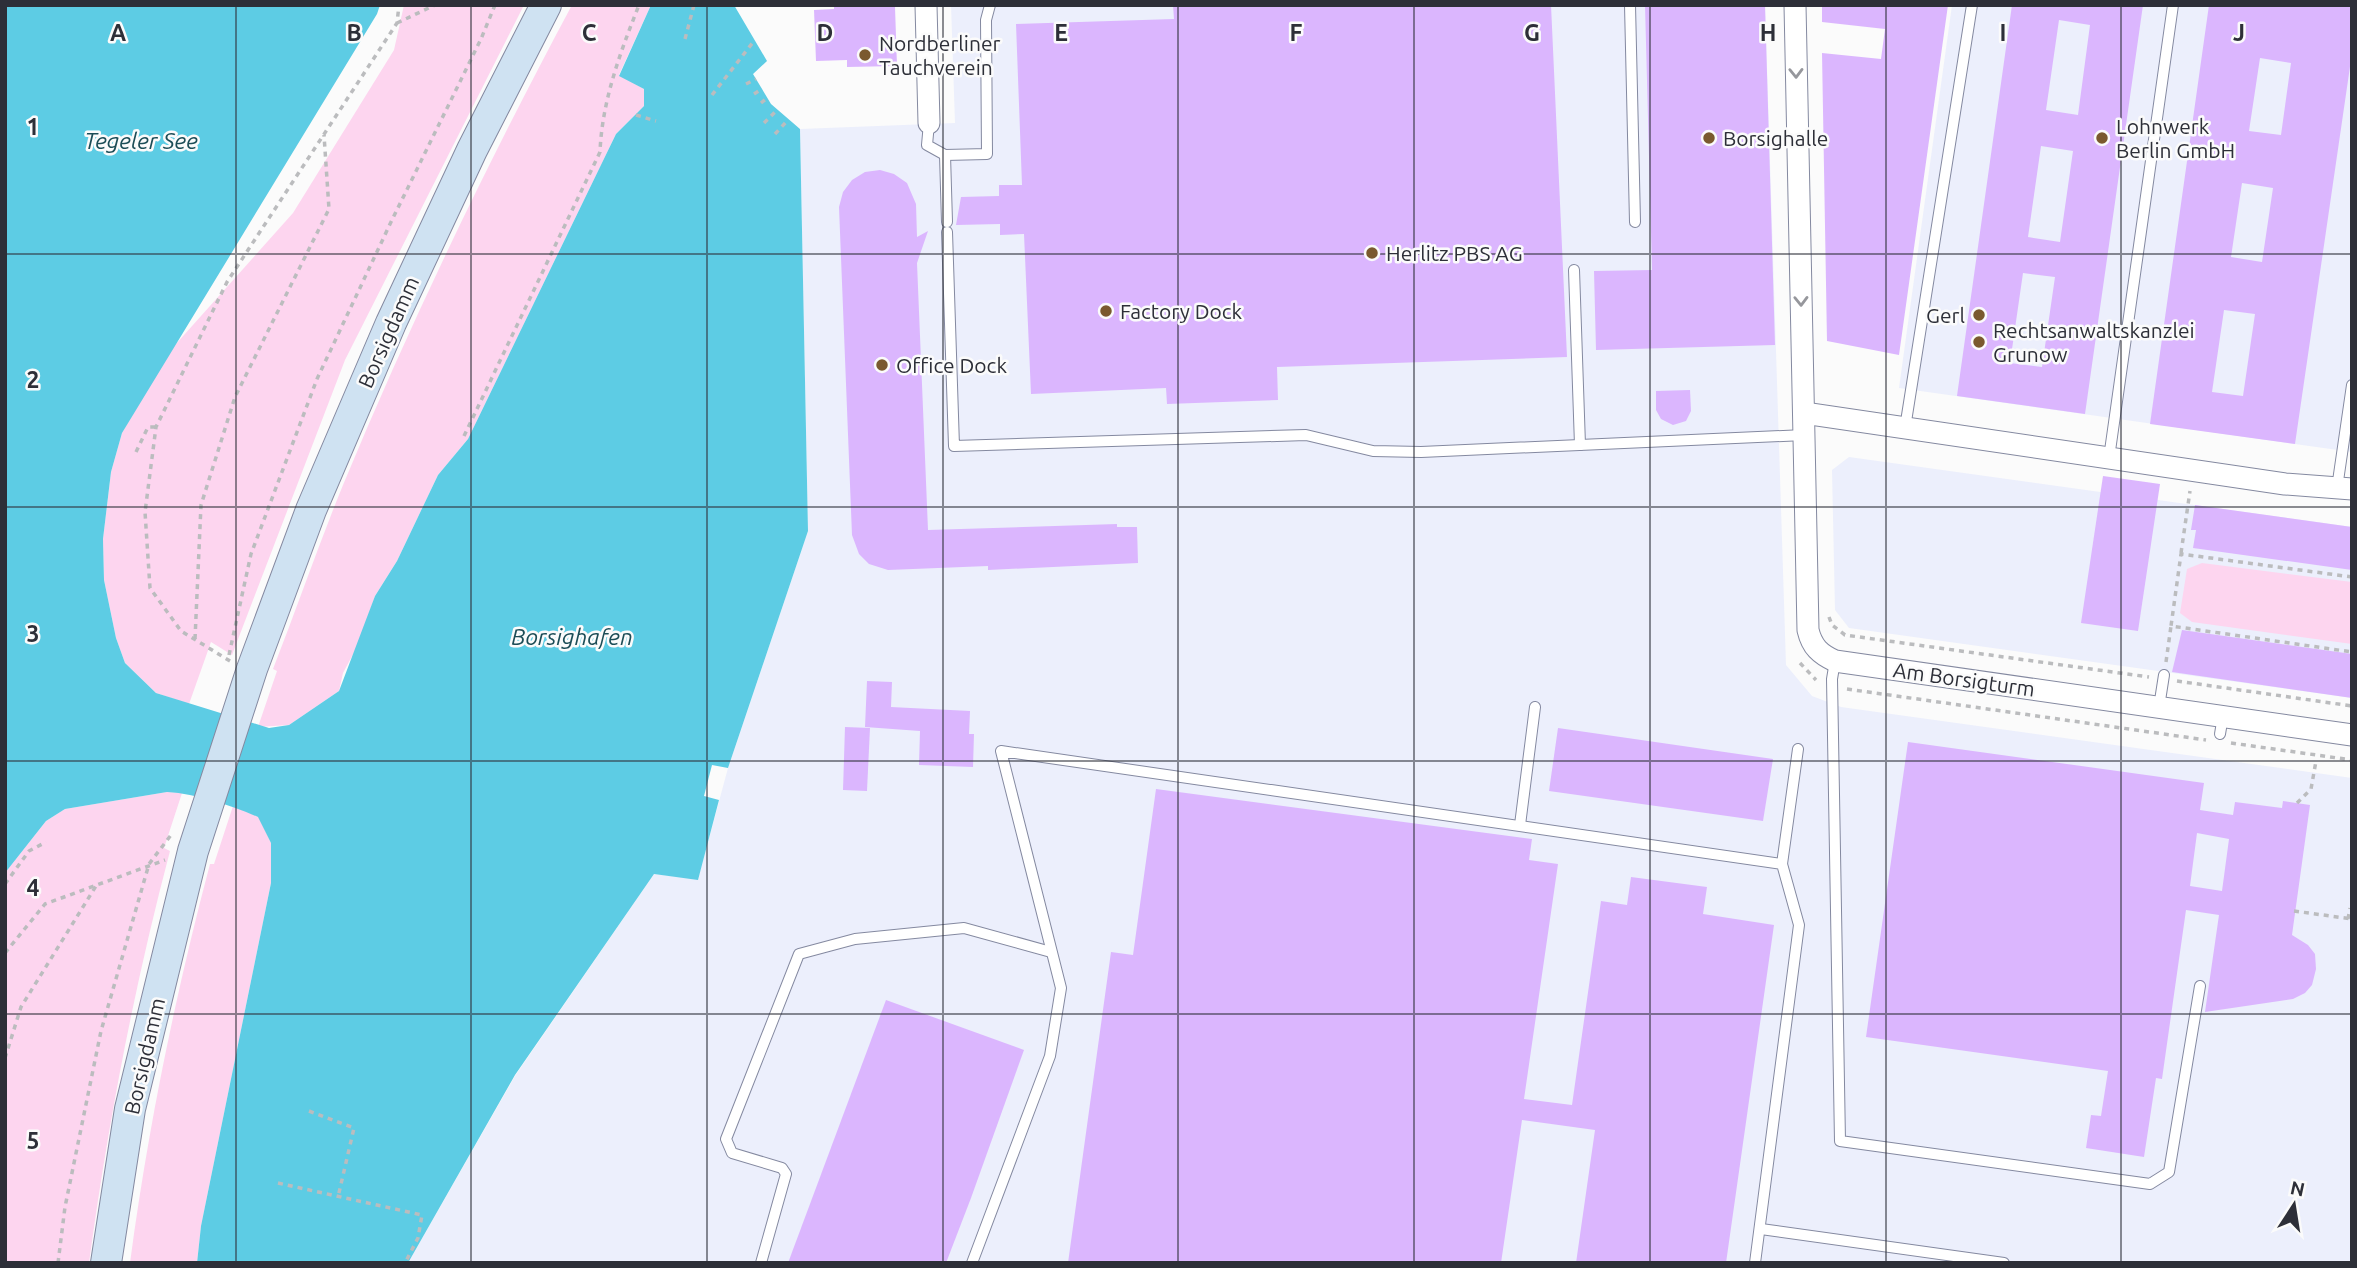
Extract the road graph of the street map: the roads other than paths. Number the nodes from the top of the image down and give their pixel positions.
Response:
1 (546, 5) edge
2 (926, 5) edge
3 (990, 5) edge
4 (1630, 5) edge
5 (1795, 5) edge
6 (1972, 5) edge
7 (2173, 5) edge
8 (929, 123) joint
9 (944, 155) junction
10 (1635, 222) dead end
11 (1574, 270) dead end
12 (2352, 385) edge
13 (1804, 412) junction
14 (1905, 428) junction
15 (1804, 435) junction
16 (1580, 445) junction
17 (2109, 458) junction
18 (2347, 491) edge
19 (1835, 661) junction
20 (2164, 677) road end
21 (1535, 707) dead end
22 (2159, 707) junction
23 (2352, 734) edge
24 (1798, 749) dead end
25 (1520, 825) junction
26 (1782, 864) junction
27 (1051, 952) junction
28 (2200, 986) dead end
29 (1761, 1229) junction
30 (106, 1263) edge
31 (761, 1263) edge
32 (972, 1263) edge
33 (1755, 1263) edge
34 (2004, 1263) edge

1 - 30 street, Borsigdamm
2 - 8 street
3 - 9 lane
4 - 10 lane
5 -> 13 street
6 - 14 lane
7 - 17 lane
8 - 9 lane
9 - 16 lane
11 - 16 lane
12 - 18 lane
13 - 14 street
13 - 15 street
14 - 17 street
15 - 16 lane
15 - 19 street
17 - 18 street
19 - 22 street, Am Borsigturm
19 - 28 lane
20 - 22 lane
21 - 25 lane
22 - 23 street, Am Borsigturm
24 - 26 lane
25 - 26 lane
25 - 27 lane
26 - 29 lane
27 - 31 lane
27 - 32 lane
29 - 33 lane
29 - 34 lane

